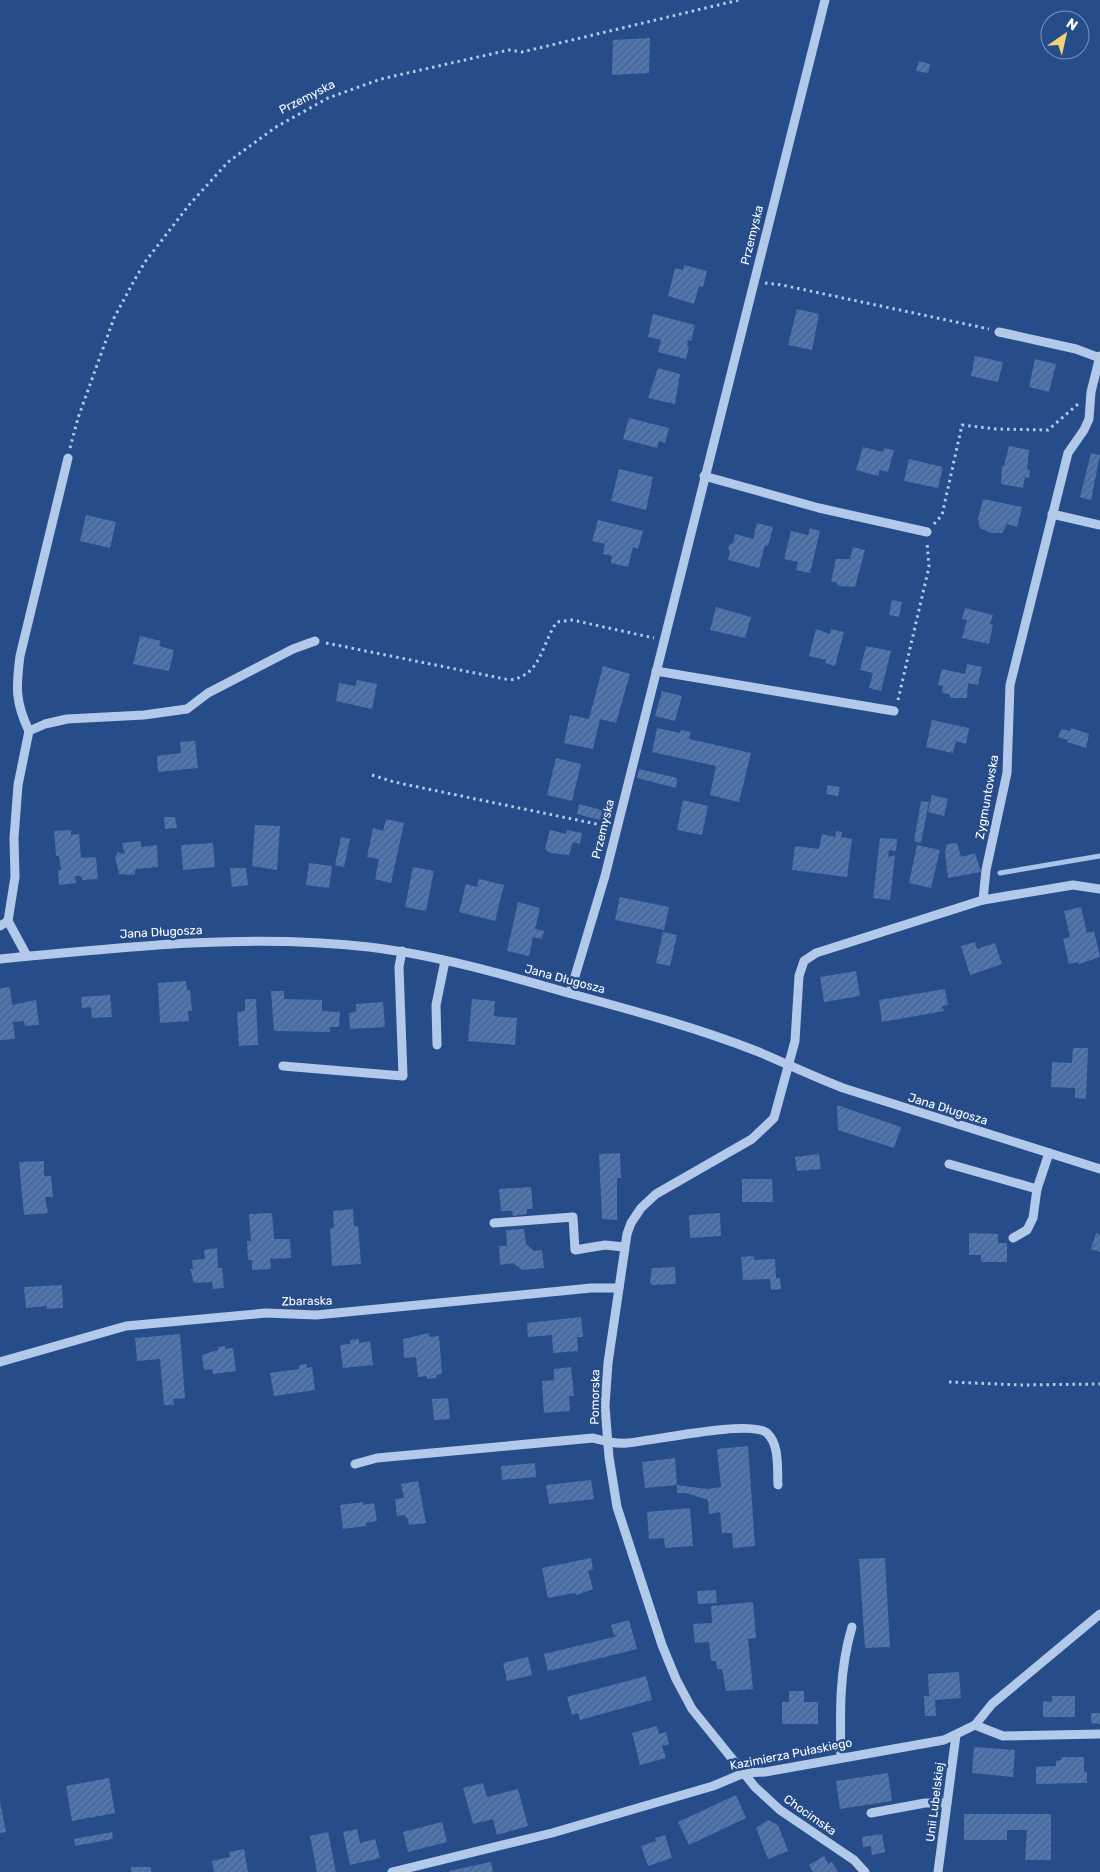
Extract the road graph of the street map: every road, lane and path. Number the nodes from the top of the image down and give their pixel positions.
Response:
1 (739, 0) edge
2 (825, 0) edge
3 (753, 282) junction
4 (999, 332) joint
5 (1100, 357) edge
6 (1092, 392) junction
7 (68, 458) joint
8 (704, 476) junction
9 (1052, 514) junction
10 (1100, 525) edge
11 (927, 532) junction
12 (664, 640) junction
13 (316, 642) joint
14 (656, 671) junction
15 (894, 711) joint
16 (29, 731) junction
17 (372, 775) dead end
18 (617, 828) junction
19 (1100, 889) edge
20 (983, 900) junction
21 (4, 923) edge
22 (402, 952) junction
23 (27, 956) junction
24 (0, 959) edge
25 (445, 961) junction
26 (570, 993) junction
27 (437, 1045) dead end
28 (283, 1066) dead end
29 (789, 1066) junction
30 (1049, 1153) junction
31 (949, 1164) dead end
32 (1100, 1169) edge
33 (1037, 1189) junction
34 (494, 1223) dead end
35 (1013, 1238) dead end
36 (624, 1246) junction
37 (619, 1288) junction
38 (0, 1362) edge
39 (949, 1382) dead end
40 (1100, 1384) edge
41 (608, 1442) junction
42 (355, 1464) dead end
43 (778, 1485) dead end
44 (1100, 1614) edge
45 (852, 1627) dead end
46 (976, 1725) junction
47 (1100, 1734) edge
48 (956, 1736) junction
49 (841, 1758) junction
50 (744, 1773) junction
51 (946, 1803) junction
52 (870, 1813) dead end
53 (392, 1872) edge
54 (865, 1872) edge
55 (938, 1872) edge

1 - 7 path, Przemyska
2 - 3 street, Przemyska
3 - 4 path
3 - 8 street, Przemyska
4 - 5 street
5 - 6 street, Zygmuntowska
6 - 9 street, Zygmuntowska
6 - 11 path
7 - 16 street
8 - 11 street
8 - 12 street, Przemyska
9 - 10 street
9 - 20 street, Zygmuntowska
11 - 15 path
12 - 13 path
12 - 14 street, Przemyska
13 - 16 street
14 - 15 street
14 - 18 street, Przemyska
16 - 21 street
17 - 18 path
18 - 26 street, Przemyska
19 - 20 street
20 - 29 street
21 - 23 street
22 - 23 street, Jana Długosza
22 - 25 street, Jana Długosza
22 - 28 street
23 - 24 street, Jana Długosza
25 - 26 street, Jana Długosza
25 - 27 street
26 - 29 street, Jana Długosza
29 - 30 street, Jana Długosza
29 - 36 street, Pomorska
30 - 32 street, Jana Długosza
30 - 33 street
31 - 33 street
33 - 35 street
34 - 36 street
36 - 37 street, Pomorska
37 - 38 street, Zbaraska
37 - 41 street, Pomorska
39 - 40 path
41 - 42 street
41 - 43 street
41 - 50 street, Pomorska
44 - 46 street, Kazimierza Pułaskiego
45 - 49 street
46 - 47 street
46 - 48 street, Kazimierza Pułaskiego
48 - 49 street, Kazimierza Pułaskiego
48 - 51 street, Unii Lubelskiej
49 - 50 street, Kazimierza Pułaskiego
50 - 53 street, Kazimierza Pułaskiego
50 - 54 street, Chocimska
51 - 52 street
51 - 55 street, Unii Lubelskiej

